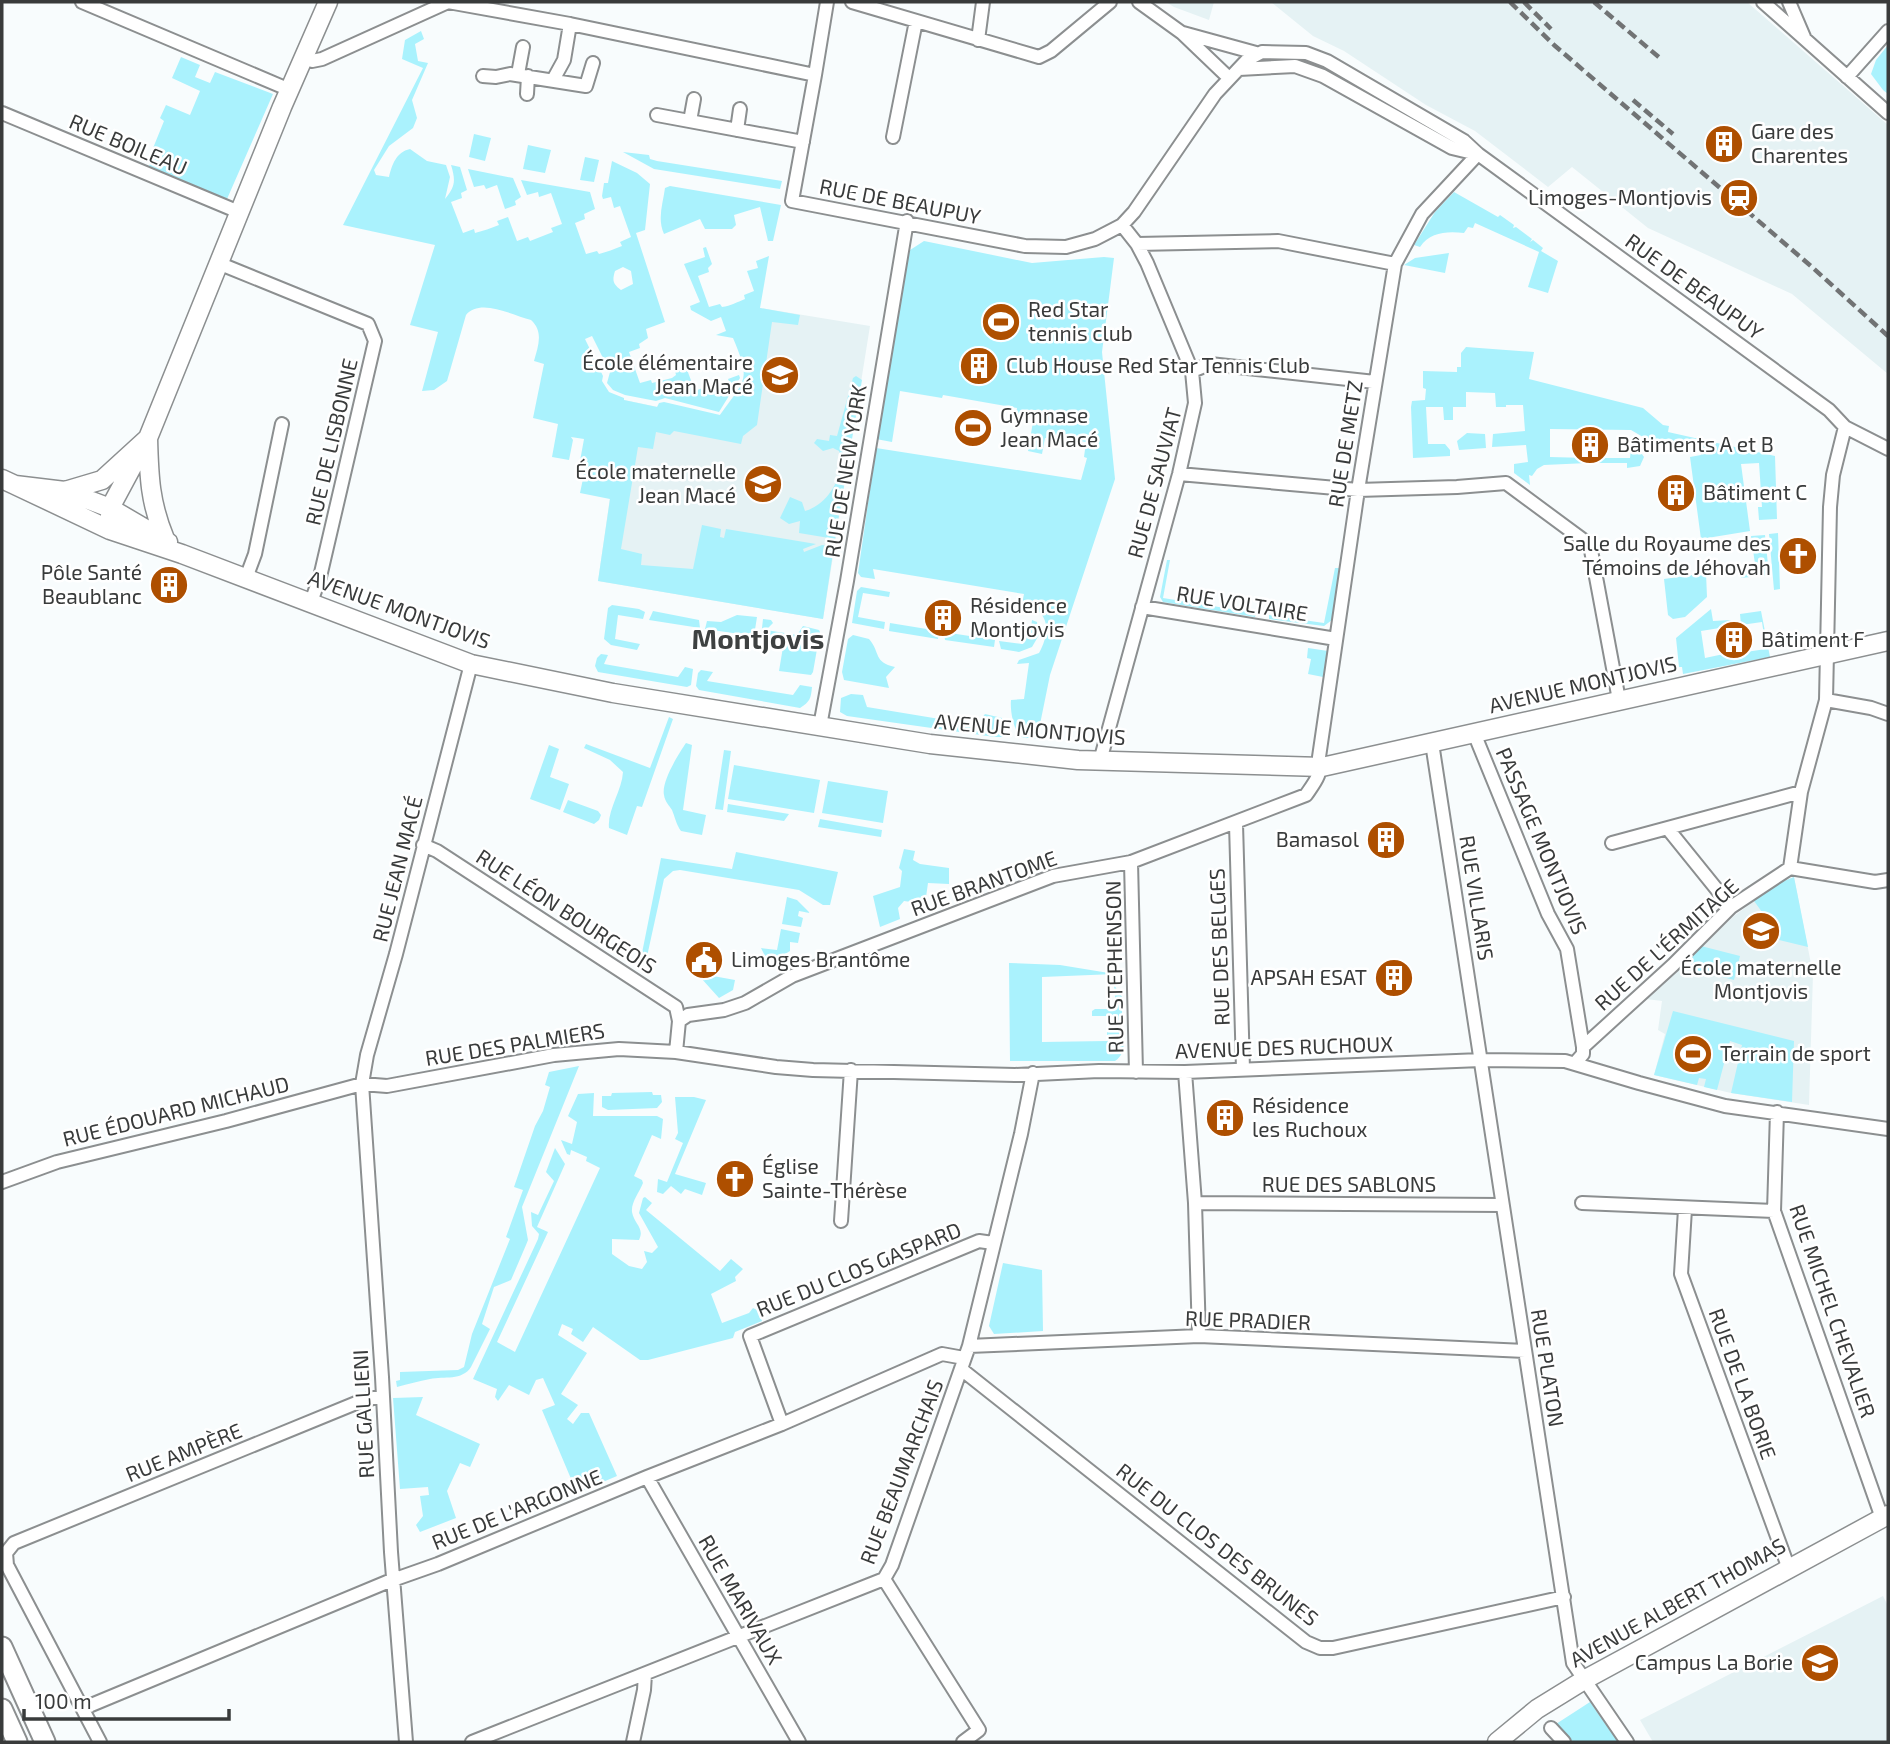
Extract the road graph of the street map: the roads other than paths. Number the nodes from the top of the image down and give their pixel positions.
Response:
1 (82, 2) edge
2 (328, 2) edge
3 (827, 2) edge
4 (852, 2) edge
5 (983, 2) edge
6 (1110, 2) edge
7 (1139, 2) edge
8 (1763, 2) edge
9 (1789, 2) edge
10 (916, 21) junction
11 (570, 24) junction
12 (1888, 31) edge
13 (1182, 33) junction
14 (978, 40) junction
15 (1805, 40) junction
16 (1232, 46) junction
17 (523, 47) dead end
18 (1256, 53) junction
19 (304, 58) junction
20 (593, 63) dead end
21 (1239, 69) junction
22 (523, 75) junction
23 (815, 75) junction
24 (483, 76) dead end
25 (1847, 77) junction
26 (1229, 78) junction
27 (553, 80) junction
28 (586, 86) junction
29 (290, 90) junction
30 (527, 94) dead end
31 (694, 99) dead end
32 (584, 100) dead end
33 (1886, 109) edge
34 (740, 110) dead end
35 (2, 113) edge
36 (657, 115) dead end
37 (690, 121) junction
38 (737, 130) junction
39 (892, 137) dead end
40 (803, 142) junction
41 (1478, 154) junction
42 (239, 212) junction
43 (906, 221) junction
44 (1122, 225) junction
45 (1137, 244) junction
46 (218, 263) junction
47 (1395, 264) junction
48 (1192, 371) junction
49 (1375, 382) junction
50 (282, 424) dead end
51 (1845, 427) junction
52 (148, 438) junction
53 (1888, 449) edge
54 (1179, 474) junction
55 (16, 486) edge
56 (1358, 490) junction
57 (65, 491) junction
58 (116, 511) junction
59 (110, 530) junction
60 (165, 539) junction
61 (182, 554) junction
62 (246, 578) junction
63 (311, 603) junction
64 (1142, 607) junction
65 (1336, 639) junction
66 (1888, 642) edge
67 (1827, 655) junction
68 (471, 664) junction
69 (1619, 700) junction
70 (1826, 700) junction
71 (1888, 714) edge
72 (820, 726) junction
73 (1474, 733) junction
74 (1432, 743) junction
75 (1101, 761) junction
76 (1321, 767) junction
77 (1801, 792) junction
78 (1236, 824) junction
79 (1668, 829) junction
80 (1612, 843) dead end
81 (423, 845) junction
82 (1131, 862) junction
83 (1790, 868) junction
84 (1888, 880) edge
85 (1731, 907) junction
86 (679, 1020) junction
87 (1583, 1047) junction
88 (676, 1052) junction
89 (1481, 1060) junction
90 (1574, 1063) junction
91 (1243, 1069) junction
92 (851, 1070) junction
93 (1136, 1072) junction
94 (1185, 1072) junction
95 (1033, 1073) junction
96 (362, 1084) junction
97 (1777, 1112) junction
98 (1888, 1129) edge
99 (2, 1182) edge
100 (1195, 1203) junction
101 (1582, 1203) dead end
102 (1502, 1205) junction
103 (1685, 1209) junction
104 (1774, 1211) junction
105 (841, 1221) dead end
106 (993, 1243) junction
107 (1199, 1336) junction
108 (1525, 1351) junction
109 (965, 1358) junction
110 (382, 1396) junction
111 (782, 1424) junction
112 (647, 1477) junction
113 (1885, 1516) edge
114 (1789, 1569) junction
115 (884, 1579) junction
116 (394, 1581) junction
117 (1564, 1597) junction
118 (740, 1637) junction
119 (2, 1647) edge
120 (645, 1674) junction
121 (1584, 1679) junction
122 (84, 1708) junction
123 (2, 1709) edge
124 (1551, 1728) dead end
125 (17, 1742) edge
126 (45, 1742) edge
127 (100, 1742) edge
128 (406, 1742) edge
129 (472, 1742) edge
130 (634, 1742) edge
131 (799, 1742) edge
132 (962, 1742) edge
133 (1497, 1742) edge
134 (1564, 1742) edge
135 (1627, 1742) edge

1 - 29 street
2 - 19 main road
3 - 23 street, RUE DE BEAUPUY
4 - 10 street
5 - 14 street
6 - 14 street
7 - 13 street
8 - 15 street
9 - 15 street
10 - 14 street
10 - 39 street
11 - 19 street
11 - 23 street
11 - 27 street
12 - 25 street
13 - 16 street
13 - 26 street
15 - 25 street
16 - 18 street
16 - 21 street
17 - 22 street
18 - 21 street, RUE DE BEAUPUY
18 - 41 street, RUE DE BEAUPUY
19 - 29 main road
20 - 28 street
21 - 26 street, RUE DE BEAUPUY
21 - 41 street, RUE DE BEAUPUY
22 - 24 street
22 - 27 street
22 - 30 street
23 - 40 street, RUE DE BEAUPUY
25 - 33 street
26 - 44 street, RUE DE BEAUPUY
27 - 28 street
28 - 32 street
29 - 42 main road
31 - 37 street
34 - 38 street
35 - 42 street, RUE BOILEAU
36 - 37 street
37 - 38 street
38 - 40 street
40 - 43 street, RUE DE BEAUPUY
41 - 47 street, RUE DE METZ
41 - 51 street, RUE DE BEAUPUY
42 - 46 main road
43 - 44 street, RUE DE BEAUPUY
43 - 72 street, RUE DE NEW YORK
44 - 45 street, RUE DE SAUVIAT
45 - 47 street
45 - 48 street, RUE DE SAUVIAT
46 - 52 main road
46 - 63 street, RUE DE LISBONNE
47 - 49 street, RUE DE METZ
48 - 49 street
48 - 54 street, RUE DE SAUVIAT
49 - 56 street, RUE DE METZ
50 - 62 street
51 - 53 street, RUE DE BEAUPUY
51 - 67 street
52 - 57 main road
52 - 58 main road
52 - 60 main road
54 - 56 street
54 - 64 street, RUE DE SAUVIAT
55 - 57 main road
55 - 59 main road, AVENUE MONTJOVIS
56 - 65 street, RUE DE METZ
56 - 69 street
57 - 58 main road, AVENUE MONTJOVIS
58 - 59 main road
58 - 60 main road, AVENUE MONTJOVIS
59 - 61 main road, AVENUE MONTJOVIS
60 - 61 main road, AVENUE MONTJOVIS
61 - 62 main road, AVENUE MONTJOVIS
62 - 63 main road, AVENUE MONTJOVIS
63 - 68 main road, AVENUE MONTJOVIS
64 - 65 street, RUE VOLTAIRE
64 - 75 street, RUE DE SAUVIAT
65 - 76 street, RUE DE METZ
66 - 67 main road, AVENUE MONTJOVIS
67 - 69 main road, AVENUE MONTJOVIS
67 - 70 street
68 - 72 main road, AVENUE MONTJOVIS
68 - 81 street, RUE JEAN MACÉ
69 - 73 main road, AVENUE MONTJOVIS
70 - 71 street
70 - 77 street
72 - 75 main road, AVENUE MONTJOVIS
73 - 74 main road, AVENUE MONTJOVIS
73 - 87 street, PASSAGE MONTJOVIS
74 - 76 main road, AVENUE MONTJOVIS
74 - 89 street, RUE VILLARIS
75 - 76 main road, AVENUE MONTJOVIS
76 - 78 street, RUE BRANTOME
77 - 79 street
77 - 83 street
78 - 82 street, RUE BRANTOME
78 - 91 street, RUE DES BELGES
79 - 80 street
79 - 85 street
81 - 86 street, RUE LÉON BOURGEOIS
81 - 96 street, RUE JEAN MACÉ
82 - 86 street, RUE BRANTOME
82 - 93 street, RUE STEPHENSON
83 - 84 street
83 - 85 street, RUE DE L'ÉRMITAGE
85 - 87 street, RUE DE L'ÉRMITAGE
86 - 88 street
87 - 90 street, RUE DE L'ÉRMITAGE
88 - 92 street, AVENUE DES RUCHOUX
88 - 96 street, RUE DES PALMIERS
89 - 90 street, AVENUE DES RUCHOUX
89 - 91 street, AVENUE DES RUCHOUX
89 - 102 street, RUE PLATON
90 - 97 street, AVENUE DES RUCHOUX
91 - 94 street, AVENUE DES RUCHOUX
92 - 95 street, AVENUE DES RUCHOUX
92 - 105 street
93 - 94 street, AVENUE DES RUCHOUX
93 - 95 street, AVENUE DES RUCHOUX
94 - 100 street
95 - 106 street, RUE BEAUMARCHAIS
96 - 99 street, RUE ÉDOUARD MICHAUD
96 - 110 street, RUE GALLIENI
97 - 98 street, AVENUE DES RUCHOUX
97 - 104 street, RUE MICHEL CHEVALIER
100 - 102 street, RUE DES SABLONS
100 - 107 street
101 - 103 street
102 - 108 street, RUE PLATON
103 - 104 street
103 - 114 street, RUE DE LA BORIE
104 - 113 street, RUE MICHEL CHEVALIER
106 - 109 street, RUE BEAUMARCHAIS
106 - 111 street, RUE DU CLOS GASPARD
107 - 108 street, RUE PRADIER
107 - 109 street, RUE PRADIER
108 - 117 street, RUE PLATON
109 - 111 street, RUE DE L'ARGONNE
109 - 115 street, RUE BEAUMARCHAIS
109 - 117 street, RUE DU CLOS DES BRUNES
110 - 116 street, RUE GALLIENI
110 - 122 street, RUE AMPÈRE
111 - 112 street, RUE DE L'ARGONNE
112 - 116 street, RUE DE L'ARGONNE
112 - 118 street, RUE MARIVAUX
113 - 114 main road, AVENUE ALBERT THOMAS
114 - 121 main road, AVENUE ALBERT THOMAS
115 - 118 street, RUE BEAUMARCHAIS
115 - 132 street
116 - 122 street, RUE DE L'ARGONNE
116 - 128 street, RUE GALLIENI
117 - 121 street, RUE PLATON
118 - 120 street, RUE BEAUMARCHAIS
118 - 131 street, RUE MARIVAUX
119 - 126 main road
120 - 129 street, RUE BEAUMARCHAIS
120 - 130 street
121 - 133 main road, AVENUE ALBERT THOMAS
121 - 135 street, RUE PLATON
122 - 127 street
123 - 125 main road
124 - 134 street

